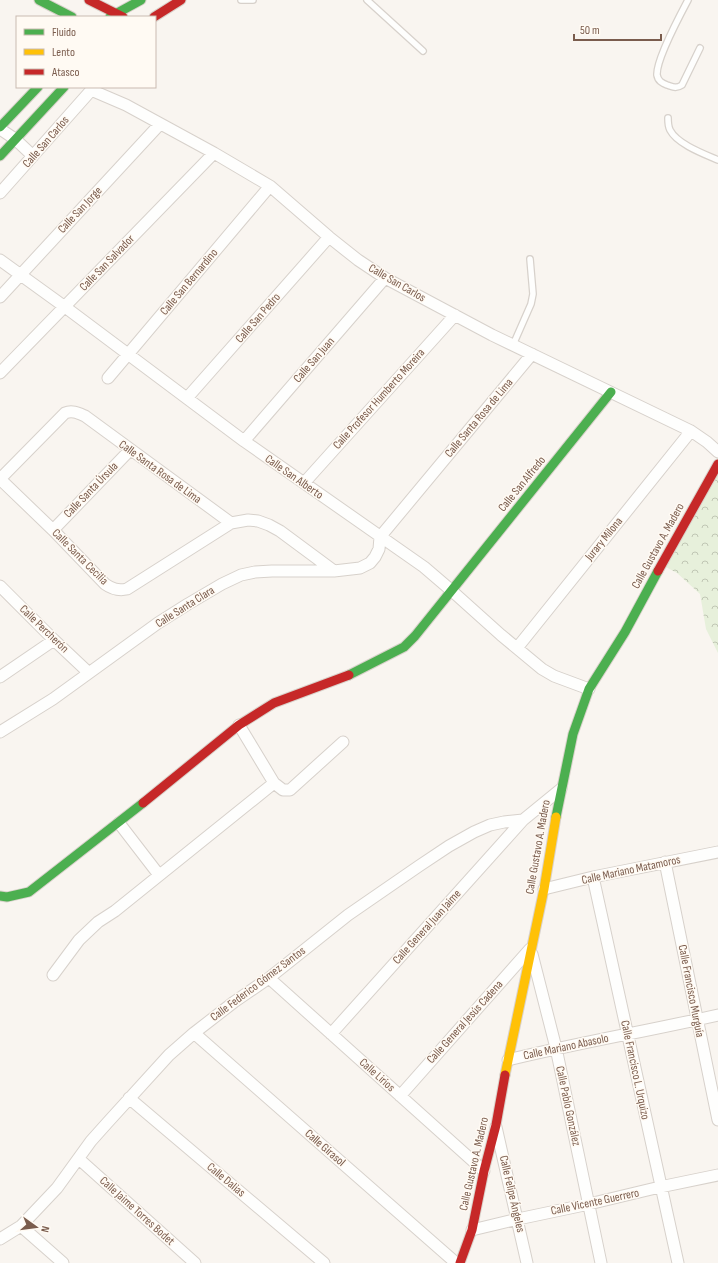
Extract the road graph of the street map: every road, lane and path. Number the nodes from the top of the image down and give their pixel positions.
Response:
1 (39, 0) edge
2 (140, 0) edge
3 (181, 0) edge
4 (241, 0) edge
5 (253, 0) edge
6 (367, 0) edge
7 (688, 0) edge
8 (92, 1) edge
9 (70, 16) edge
10 (116, 16) edge
11 (156, 16) edge
12 (700, 48) dead end
13 (423, 51) dead end
14 (37, 88) edge
15 (63, 88) edge
16 (93, 89) edge
17 (668, 118) dead end
18 (160, 124) junction
19 (0, 128) edge
20 (15, 139) junction
21 (214, 153) junction
22 (0, 156) edge
23 (33, 156) junction
24 (718, 160) edge
25 (270, 186) junction
26 (0, 193) edge
27 (329, 237) junction
28 (530, 259) dead end
29 (0, 260) edge
30 (21, 275) junction
31 (385, 278) junction
32 (0, 297) edge
33 (65, 307) junction
34 (455, 315) junction
35 (512, 345) junction
36 (532, 354) junction
37 (128, 355) junction
38 (0, 373) edge
39 (108, 378) dead end
40 (611, 392) junction
41 (187, 398) junction
42 (691, 431) junction
43 (244, 442) junction
44 (130, 450) junction
45 (718, 452) edge
46 (718, 464) edge
47 (0, 479) edge
48 (304, 483) junction
49 (231, 523) junction
50 (53, 530) junction
51 (380, 537) junction
52 (334, 571) junction
53 (0, 586) edge
54 (452, 591) junction
55 (54, 640) junction
56 (517, 648) junction
57 (89, 672) junction
58 (0, 677) edge
59 (589, 689) junction
60 (238, 725) junction
61 (0, 732) edge
62 (342, 742) dead end
63 (274, 783) junction
64 (561, 789) junction
65 (523, 820) junction
66 (119, 823) junction
67 (718, 852) edge
68 (665, 862) junction
69 (159, 875) junction
70 (593, 878) junction
71 (544, 889) junction
72 (0, 896) edge
73 (530, 949) junction
74 (53, 975) dead end
75 (269, 978) junction
76 (718, 1015) edge
77 (697, 1020) junction
78 (194, 1032) junction
79 (331, 1034) junction
80 (627, 1034) junction
81 (556, 1048) junction
82 (508, 1060) junction
83 (400, 1096) junction
84 (129, 1098) junction
85 (718, 1120) edge
86 (496, 1124) junction
87 (79, 1159) junction
88 (484, 1171) junction
89 (718, 1175) edge
90 (660, 1187) junction
91 (589, 1204) junction
92 (518, 1219) junction
93 (21, 1226) junction
94 (472, 1230) junction
95 (0, 1239) edge
96 (63, 1263) edge
97 (195, 1263) edge
98 (324, 1263) edge
99 (456, 1263) edge
100 (460, 1263) edge
101 (527, 1263) edge
102 (601, 1263) edge
103 (678, 1263) edge

1 - 9 street
2 - 10 street
3 - 11 street
4 - 5 lane
6 - 13 lane
7 - 12 lane
8 - 10 street
14 - 19 street
15 - 20 street
16 - 18 street, Calle San Carlos
16 - 23 street, Calle San Carlos
17 - 24 lane
18 - 21 street, Calle San Carlos
18 - 30 street, Calle San Jorge
19 - 20 street
20 - 22 street
20 - 23 street
21 - 25 street, Calle San Carlos
21 - 33 street, Calle San Salvador
23 - 26 street, Calle San Carlos
25 - 27 street, Calle San Carlos
25 - 37 street, Calle San Bernardino
27 - 31 street, Calle San Carlos
27 - 41 street, Calle San Pedro
28 - 35 lane
29 - 30 street, Calle San Alberto
30 - 32 street, Calle San Jorge
30 - 33 street, Calle San Alberto
31 - 34 street, Calle San Carlos
31 - 43 street, Calle San Juan
33 - 37 street, Calle San Alberto
33 - 38 street, Calle San Salvador
34 - 35 street, Calle San Carlos
34 - 48 street, Calle Profesor Humberto Moreira
35 - 36 street, Calle San Carlos
36 - 40 street, Calle San Carlos
36 - 51 street, Calle Santa Rosa de Lima
37 - 39 street, Calle San Bernardino
37 - 41 street, Calle San Alberto
40 - 42 street, Calle San Carlos
40 - 54 street, Calle San Alfredo
41 - 43 street, Calle San Alberto
42 - 45 street, Calle San Carlos
42 - 56 street, Jurary Milona
43 - 48 street, Calle San Alberto
44 - 47 street, Calle Santa Rosa de Lima
44 - 49 street, Calle Santa Rosa de Lima
44 - 50 street, Calle Santa Úrsula
46 - 59 street, Calle Gustavo A. Madero
47 - 50 street, Calle Santa Cecilia
48 - 51 street, Calle San Alberto
49 - 50 street, Calle Santa Cecilia
49 - 52 street
51 - 52 street, Calle Santa Clara
51 - 54 street, Calle San Alberto
52 - 57 street, Calle Santa Clara
53 - 55 street, Calle Percherón
54 - 56 street, Calle San Alberto
54 - 60 street, Calle San Alfredo
55 - 57 street, Calle Percherón
55 - 58 street
56 - 59 street, Calle San Alberto
57 - 61 street, Calle Santa Clara
59 - 64 street, Calle Gustavo A. Madero
60 - 63 street
60 - 66 street, Calle San Alfredo
62 - 63 street
63 - 69 street
64 - 65 street
64 - 71 street, Calle Gustavo A. Madero
65 - 75 street, Calle Federico Gómez Santos
65 - 79 street, Calle General Juan Jaime
66 - 69 street
66 - 72 street, Calle San Alfredo
67 - 68 street, Calle Mariano Matamoros
68 - 70 street, Calle Mariano Matamoros
68 - 77 street, Calle Francisco Murguía
69 - 74 street
70 - 71 street, Calle Mariano Matamoros
70 - 80 street, Calle Francisco L. Urquizo
71 - 73 street, Calle Gustavo A. Madero
73 - 81 street, Calle Pablo González
73 - 82 street, Calle Gustavo A. Madero
73 - 83 street, Calle General Jesús Cadena
75 - 78 street, Calle Federico Gómez Santos
75 - 79 street, Calle Lirios
76 - 77 street, Calle Mariano Abasolo
77 - 80 street, Calle Mariano Abasolo
77 - 85 street, Calle Francisco Murguía
78 - 84 street, Calle Federico Gómez Santos
78 - 99 street, Calle Girasol
79 - 83 street, Calle Lirios
80 - 81 street, Calle Mariano Abasolo
80 - 90 street, Calle Francisco L. Urquizo
81 - 82 street, Calle Mariano Abasolo
81 - 91 street, Calle Pablo González
82 - 86 street, Calle Gustavo A. Madero
83 - 88 street, Calle Lirios
84 - 87 street, Calle Federico Gómez Santos
84 - 98 street, Calle Dalias
86 - 88 street, Calle Gustavo A. Madero
86 - 92 street, Calle Felipe Ángeles
87 - 93 street, Calle Federico Gómez Santos
87 - 97 street, Calle Jaime Torres Bodet
88 - 94 street, Calle Gustavo A. Madero
89 - 90 street, Calle Vicente Guerrero
90 - 91 street, Calle Vicente Guerrero
90 - 103 street, Calle Francisco L. Urquizo
91 - 92 street, Calle Vicente Guerrero
91 - 102 street, Calle Pablo González
92 - 94 street, Calle Vicente Guerrero
92 - 101 street, Calle Felipe Ángeles
93 - 95 street, Calle Federico Gómez Santos
93 - 96 street
94 - 100 street, Calle Gustavo A. Madero

